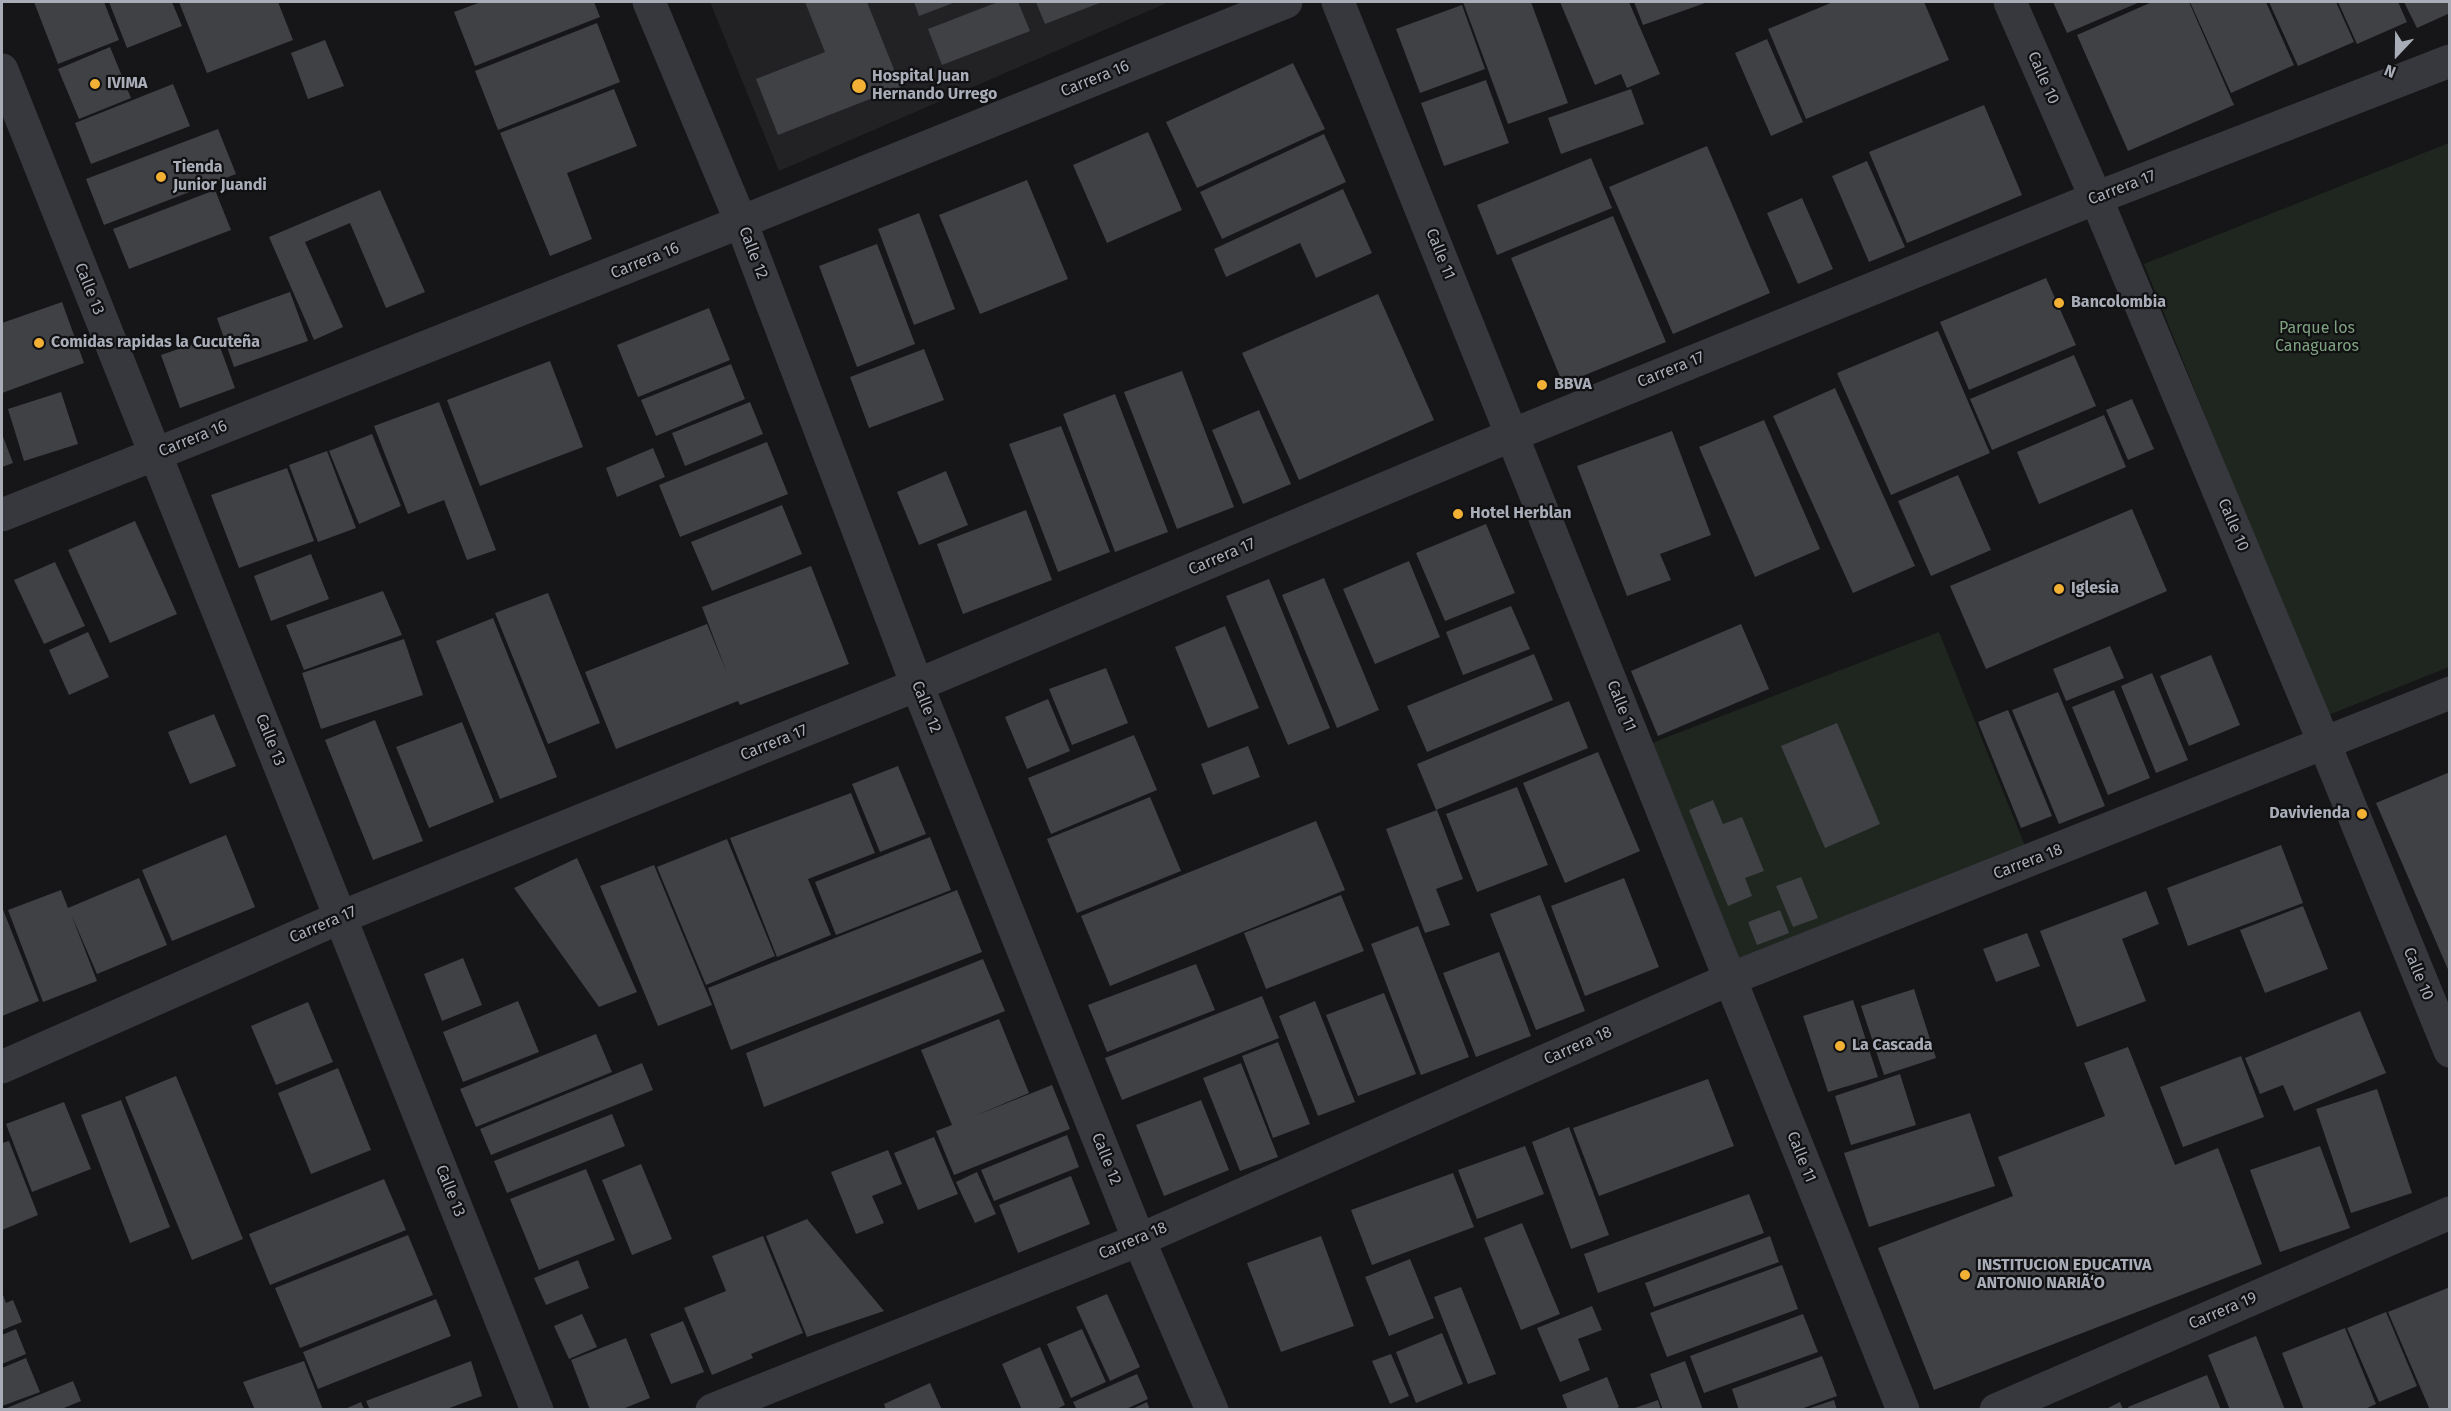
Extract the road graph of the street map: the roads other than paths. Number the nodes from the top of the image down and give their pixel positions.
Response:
1 (650, 2) edge
2 (1286, 2) edge
3 (1338, 2) edge
4 (2010, 2) edge
5 (2450, 61) edge
6 (2, 70) edge
7 (2096, 198) junction
8 (741, 222) junction
9 (1512, 435) junction
10 (156, 454) junction
11 (2, 515) edge
12 (917, 685) junction
13 (2450, 693) edge
14 (2325, 745) junction
15 (341, 917) junction
16 (1730, 979) junction
17 (2450, 1051) edge
18 (2, 1067) edge
19 (2450, 1213) edge
20 (1139, 1240) junction
21 (537, 1410) edge
22 (712, 1410) edge
23 (1212, 1410) edge
24 (1903, 1410) edge
25 (1996, 1410) edge

1 - 8 street, Calle 12
2 - 8 street, Carrera 16
3 - 9 street, Calle 11
4 - 7 street, Calle 10
5 - 7 street, Carrera 17
6 - 10 street, Calle 13
7 - 9 street, Carrera 17
7 - 14 street, Calle 10
8 - 10 street, Carrera 16
8 - 12 street, Calle 12
9 - 12 street, Carrera 17
9 - 16 street, Calle 11
10 - 11 street, Carrera 16
10 - 15 street, Calle 13
12 - 15 street, Carrera 17
12 - 20 street, Calle 12
13 - 14 street, Carrera 18
14 - 16 street, Carrera 18
14 - 17 street, Calle 10
15 - 18 street, Carrera 17
15 - 21 street, Calle 13
16 - 20 street, Carrera 18
16 - 24 street, Calle 11
19 - 25 street, Carrera 19
20 - 22 street, Carrera 18
20 - 23 street, Calle 12

